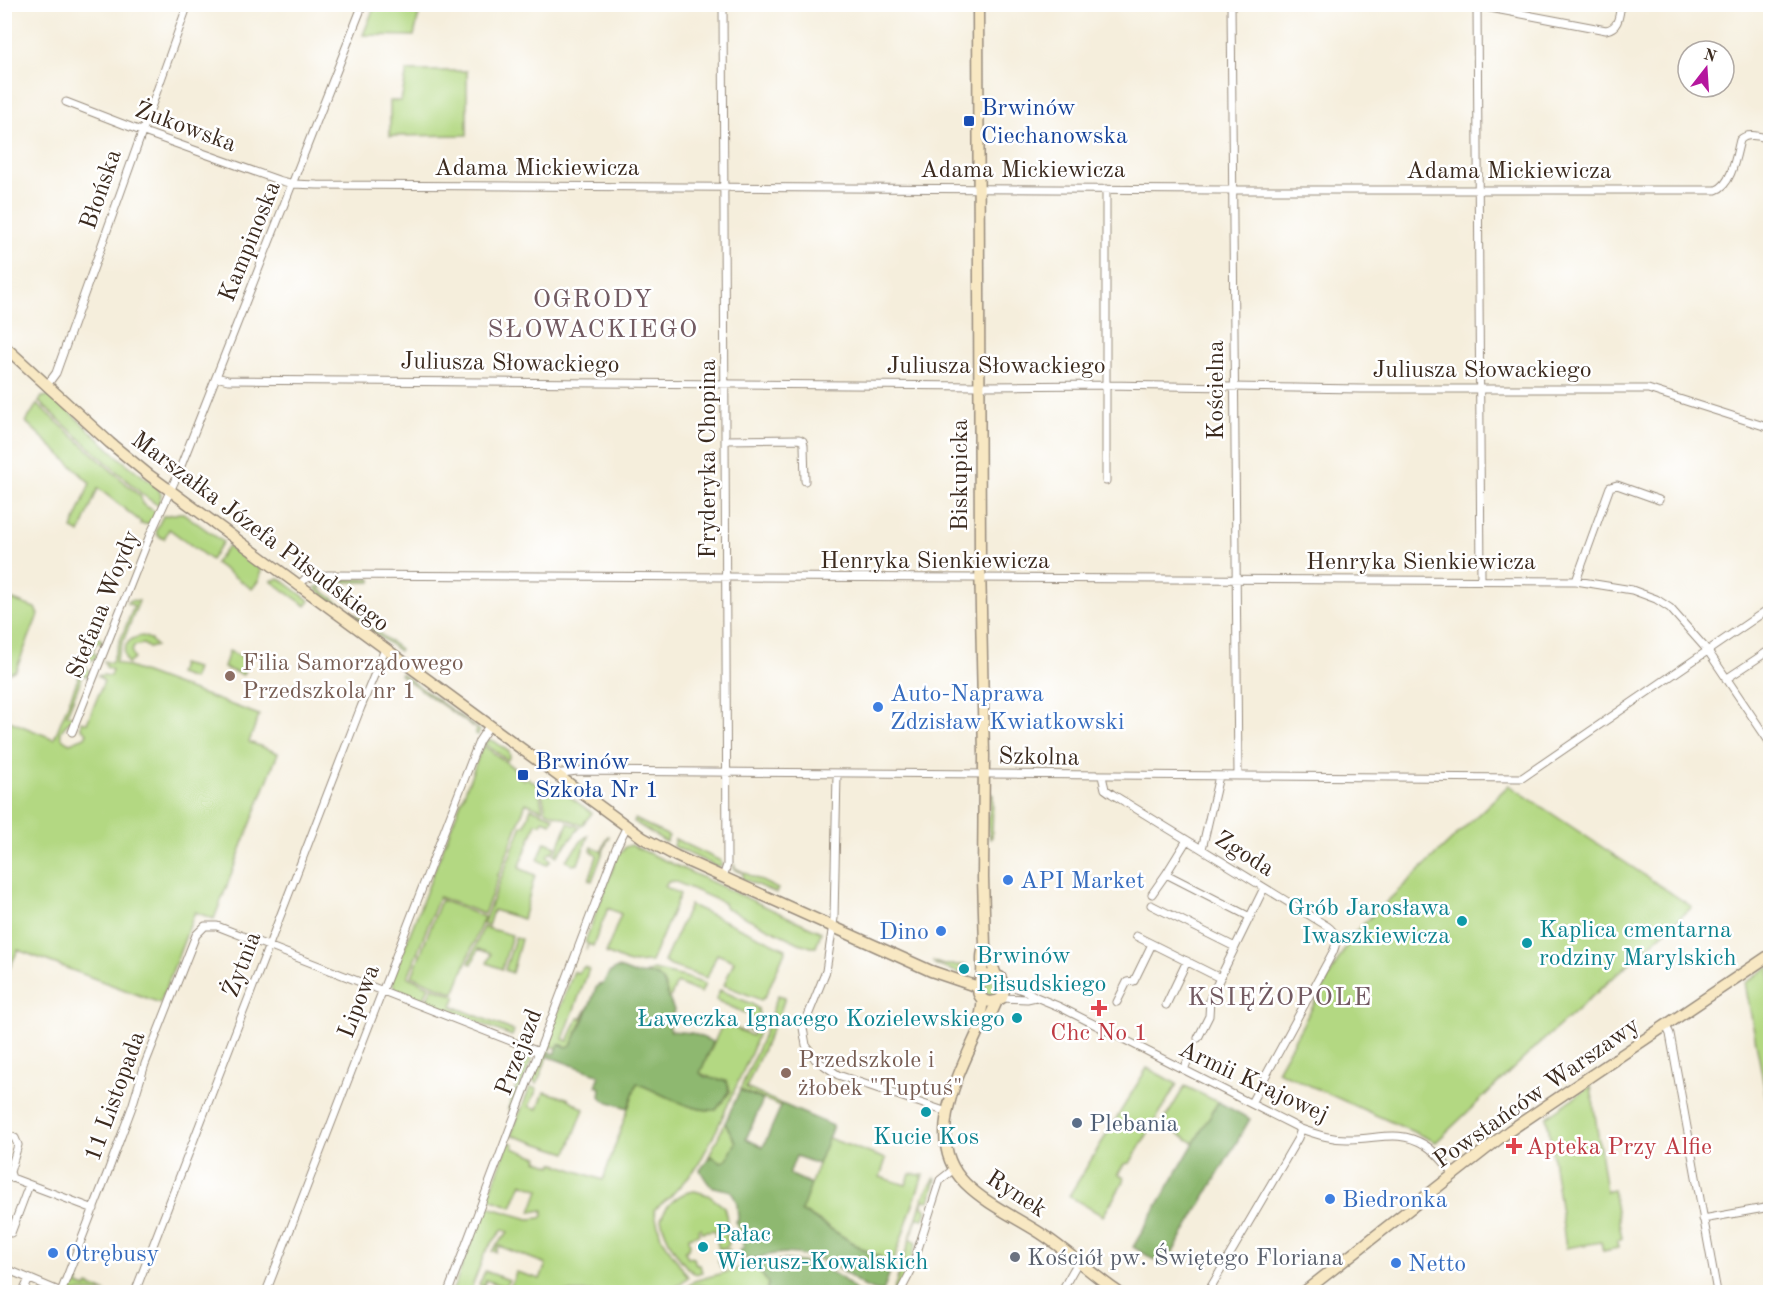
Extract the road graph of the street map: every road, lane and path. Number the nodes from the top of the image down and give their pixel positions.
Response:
1 (188, 4) edge
2 (363, 4) edge
3 (723, 4) edge
4 (978, 4) edge
5 (1231, 4) edge
6 (1469, 4) edge
7 (1621, 4) edge
8 (1478, 6) junction
9 (66, 102) dead end
10 (141, 131) junction
11 (1770, 139) edge
12 (293, 184) junction
13 (725, 188) junction
14 (979, 189) junction
15 (1106, 189) junction
16 (1232, 189) junction
17 (1479, 189) junction
18 (4, 346) edge
19 (216, 377) junction
20 (726, 384) junction
21 (47, 385) junction
22 (1106, 385) junction
23 (980, 386) junction
24 (1234, 387) junction
25 (1482, 388) junction
26 (1770, 428) edge
27 (726, 440) junction
28 (1106, 481) dead end
29 (805, 482) dead end
30 (170, 491) junction
31 (1659, 500) dead end
32 (727, 578) junction
33 (980, 579) junction
34 (1236, 580) junction
35 (1482, 580) junction
36 (1576, 581) junction
37 (298, 586) junction
38 (1770, 608) edge
39 (385, 650) junction
40 (1770, 650) edge
41 (1708, 651) junction
42 (1726, 679) junction
43 (489, 726) junction
44 (72, 732) dead end
45 (1770, 742) edge
46 (727, 772) junction
47 (555, 774) junction
48 (837, 774) junction
49 (984, 775) junction
50 (1102, 776) junction
51 (1219, 776) junction
52 (1238, 776) junction
53 (627, 826) junction
54 (1187, 840) junction
55 (1202, 849) junction
56 (1166, 874) junction
57 (723, 877) junction
58 (1264, 888) junction
59 (1152, 894) dead end
60 (1151, 905) dead end
61 (1250, 917) junction
62 (833, 927) junction
63 (1136, 936) dead end
64 (1152, 944) junction
65 (269, 946) junction
66 (985, 946) junction
67 (1235, 947) junction
68 (1770, 955) edge
69 (1187, 961) junction
70 (996, 975) junction
71 (1220, 978) junction
72 (1005, 984) junction
73 (980, 988) junction
74 (382, 991) junction
75 (1036, 998) junction
76 (999, 999) junction
77 (1117, 1002) dead end
78 (1166, 1005) dead end
79 (1666, 1026) junction
80 (980, 1029) junction
81 (1198, 1038) dead end
82 (539, 1052) junction
83 (1191, 1054) dead end
84 (1184, 1070) junction
85 (1251, 1103) junction
86 (947, 1112) junction
87 (1301, 1129) junction
88 (4, 1134) edge
89 (946, 1148) joint
90 (954, 1169) junction
91 (1455, 1175) junction
92 (29, 1185) junction
93 (1770, 1208) edge
94 (94, 1209) junction
95 (1703, 1219) junction
96 (10, 1233) dead end
97 (1078, 1262) junction
98 (4, 1268) edge
99 (29, 1279) junction
100 (23, 1293) edge
101 (61, 1293) edge
102 (135, 1293) edge
103 (266, 1293) edge
104 (448, 1293) edge
105 (900, 1293) edge
106 (1061, 1293) edge
107 (1118, 1293) edge
108 (1208, 1293) edge
109 (1304, 1293) edge
110 (1717, 1293) edge

1 - 10 street, Błońska
2 - 12 street, Kampinoska
3 - 13 street, Fryderyka Chopina
4 - 14 street, Biskupicka
5 - 16 street, Kościelna
6 - 8 street
7 - 8 street
8 - 17 street
9 - 10 street, Żukowska
10 - 12 street, Żukowska
10 - 21 street, Błońska
11 - 17 street, Adama Mickiewicza
12 - 13 street, Adama Mickiewicza
12 - 19 street, Kampinoska
13 - 14 street, Adama Mickiewicza
13 - 20 street, Fryderyka Chopina
14 - 15 street, Adama Mickiewicza
14 - 23 street, Biskupicka
15 - 16 street, Adama Mickiewicza
15 - 22 street
16 - 17 street, Adama Mickiewicza
16 - 24 street, Kościelna
17 - 25 street
18 - 21 street, Marszałka Józefa Piłsudskiego
19 - 20 street, Juliusza Słowackiego
19 - 30 street, Kampinoska
20 - 23 street, Juliusza Słowackiego
20 - 27 street, Fryderyka Chopina
21 - 30 street, Marszałka Józefa Piłsudskiego
22 - 23 street, Juliusza Słowackiego
22 - 24 street, Juliusza Słowackiego
22 - 28 street
23 - 33 street, Biskupicka
24 - 25 street, Juliusza Słowackiego
24 - 34 street, Kościelna
25 - 26 street, Juliusza Słowackiego
25 - 35 street
27 - 29 street
27 - 32 street, Fryderyka Chopina
30 - 37 street, Marszałka Józefa Piłsudskiego
30 - 44 street, Stefana Woydy
31 - 36 street
32 - 33 street, Henryka Sienkiewicza
32 - 37 street, Henryka Sienkiewicza
32 - 46 street, Fryderyka Chopina
33 - 34 street, Henryka Sienkiewicza
33 - 49 street, Biskupicka
34 - 35 street, Henryka Sienkiewicza
34 - 52 street, Kościelna
35 - 36 street, Henryka Sienkiewicza
36 - 41 street, Henryka Sienkiewicza
37 - 39 street, Marszałka Józefa Piłsudskiego
38 - 41 street
39 - 43 street, Marszałka Józefa Piłsudskiego
39 - 65 street, Żytnia
40 - 42 street
41 - 42 street, Henryka Sienkiewicza
41 - 52 street, Szkolna
42 - 45 street, Henryka Sienkiewicza
43 - 47 street, Marszałka Józefa Piłsudskiego
43 - 74 street, Lipowa
46 - 47 street, Szkolna
46 - 48 street, Szkolna
46 - 57 street, Fryderyka Chopina
47 - 53 street, Marszałka Józefa Piłsudskiego
48 - 49 street, Szkolna
48 - 62 street
49 - 50 street, Szkolna
49 - 66 street, Biskupicka
50 - 51 street, Szkolna
50 - 54 street, Zgoda
51 - 52 street, Szkolna
51 - 55 street
53 - 57 street, Marszałka Józefa Piłsudskiego
53 - 82 street, Przejazd
54 - 55 street, Zgoda
54 - 56 street
55 - 58 street, Zgoda
56 - 59 street
56 - 61 street
57 - 62 street, Marszałka Józefa Piłsudskiego
58 - 61 street
58 - 85 street, Zgoda
60 - 67 street
61 - 67 street
62 - 73 street, Marszałka Józefa Piłsudskiego
62 - 86 street
63 - 64 street
64 - 69 street
64 - 77 street
65 - 74 street
65 - 94 street, 11 Listopada
65 - 102 street, Żytnia
66 - 70 street, Biskupicka
66 - 73 street, Biskupicka
67 - 71 street
68 - 79 street, Powstańców Warszawy
69 - 71 street
69 - 78 street
70 - 72 street
70 - 73 street
71 - 81 street
72 - 75 street, Armii Krajowej
72 - 76 street
73 - 76 street
73 - 80 street, Biskupicka
74 - 82 street
74 - 103 street, Lipowa
75 - 76 street, Armii Krajowej
75 - 84 street, Armii Krajowej
76 - 80 street, Biskupicka
79 - 91 street, Powstańców Warszawy
79 - 95 street
80 - 86 street, Biskupicka
82 - 104 street, Przejazd
83 - 84 street
84 - 85 street, Armii Krajowej
85 - 87 street, Armii Krajowej
86 - 89 street, Biskupicka
87 - 91 street, Armii Krajowej
87 - 108 street
88 - 92 street
89 - 90 street, Rynek
90 - 97 street, Rynek
90 - 105 street
91 - 109 street, Powstańców Warszawy
92 - 94 street
92 - 96 street
93 - 95 street
94 - 101 street, 11 Listopada
95 - 110 street
97 - 106 street
97 - 107 street, Rynek
98 - 99 street
99 - 100 street
99 - 101 street

